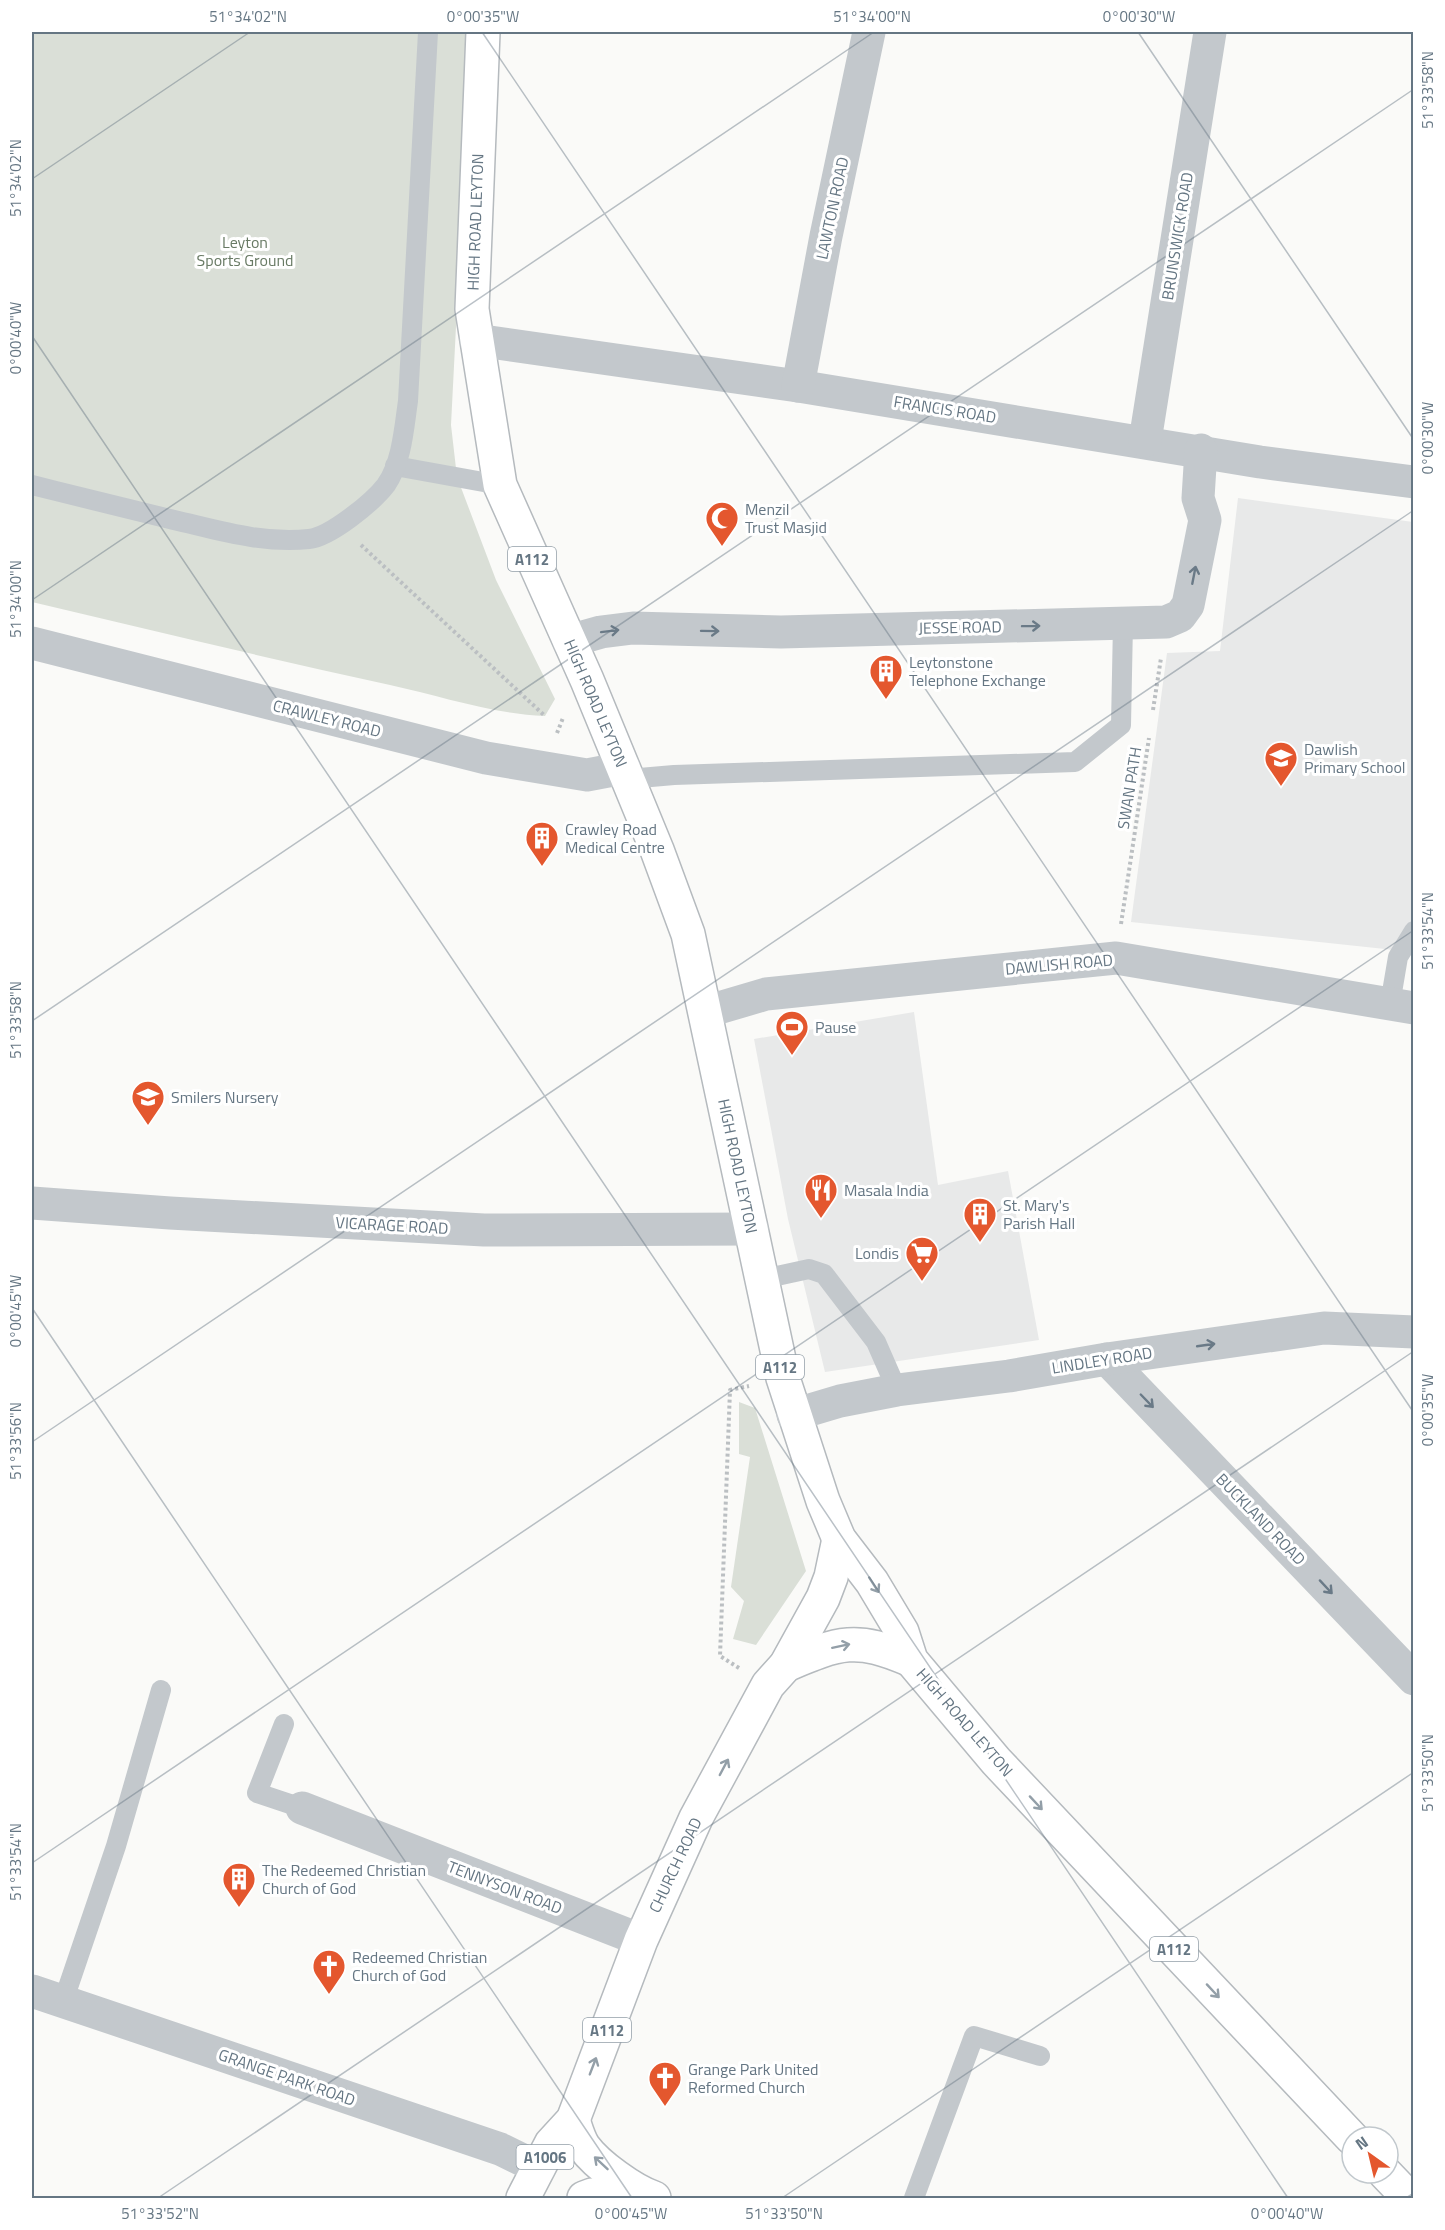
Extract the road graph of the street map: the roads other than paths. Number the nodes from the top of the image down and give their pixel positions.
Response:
1 (429, 32) edge
2 (483, 32) edge
3 (869, 32) edge
4 (1210, 32) edge
5 (476, 340) junction
6 (798, 386) junction
7 (1145, 441) junction
8 (1201, 450) junction
9 (395, 466) junction
10 (1413, 482) edge
11 (32, 485) edge
12 (500, 485) junction
13 (1123, 623) junction
14 (569, 641) junction
15 (32, 643) edge
16 (626, 773) junction
17 (1413, 931) edge
18 (1402, 1006) edge
19 (705, 1012) junction
20 (32, 1203) edge
21 (752, 1229) junction
22 (763, 1279) junction
23 (1413, 1332) edge
24 (1107, 1359) junction
25 (897, 1390) junction
26 (794, 1415) junction
27 (838, 1539) junction
28 (911, 1660) junction
29 (777, 1675) junction
30 (1413, 1679) edge
31 (161, 1690) dead end
32 (284, 1724) dead end
33 (302, 1808) joint
34 (641, 1940) junction
35 (32, 1991) edge
36 (63, 2001) junction
37 (1040, 2056) dead end
38 (573, 2121) junction
39 (1340, 2125) edge
40 (539, 2168) junction
41 (1396, 2185) edge
42 (648, 2197) edge
43 (523, 2199) edge
44 (584, 2199) edge
45 (914, 2199) edge
46 (1409, 2199) edge

1 - 9 lane
2 - 5 main road, HIGH ROAD LEYTON / A112
3 - 6 street, LAWTON ROAD
4 - 7 street, BRUNSWICK ROAD
5 - 6 street, FRANCIS ROAD
5 - 12 main road, HIGH ROAD LEYTON / A112
6 - 7 street, FRANCIS ROAD
7 - 8 street, FRANCIS ROAD
8 - 10 street, FRANCIS ROAD
13 -> 8 street, JESSE ROAD
9 - 11 lane
9 - 12 lane
12 - 14 main road, HIGH ROAD LEYTON / A112
14 -> 13 street, JESSE ROAD
13 - 16 lane
14 - 16 main road, HIGH ROAD LEYTON / A112
15 - 16 street, CRAWLEY ROAD
16 - 19 main road, HIGH ROAD LEYTON / A112
17 - 18 lane
18 - 19 street, DAWLISH ROAD
19 - 21 main road, HIGH ROAD LEYTON / A112
20 - 21 street, VICARAGE ROAD
21 - 22 main road, HIGH ROAD LEYTON / A112
22 - 25 lane
22 - 26 main road, HIGH ROAD LEYTON / A112
24 -> 23 street, LINDLEY ROAD
24 - 25 street, LINDLEY ROAD
24 -> 30 street, BUCKLAND ROAD
25 - 26 street, LINDLEY ROAD
26 - 27 main road, HIGH ROAD LEYTON / A112
27 -> 28 main road, HIGH ROAD LEYTON / A112
27 - 29 main road, CHURCH ROAD / A112
29 -> 28 main road, A112
28 -> 39 main road, HIGH ROAD LEYTON / A112
34 -> 29 main road, CHURCH ROAD / A112
31 - 36 lane
32 - 33 lane
33 - 34 street, TENNYSON ROAD
38 -> 34 main road, CHURCH ROAD / A112
35 - 36 street, GRANGE PARK ROAD
36 - 40 street, GRANGE PARK ROAD
37 - 45 lane
38 - 40 main road, CHURCH ROAD / A1006
42 -> 38 main road
40 - 43 main road, CHURCH ROAD / A1006
41 - 46 main road
42 - 44 main road

